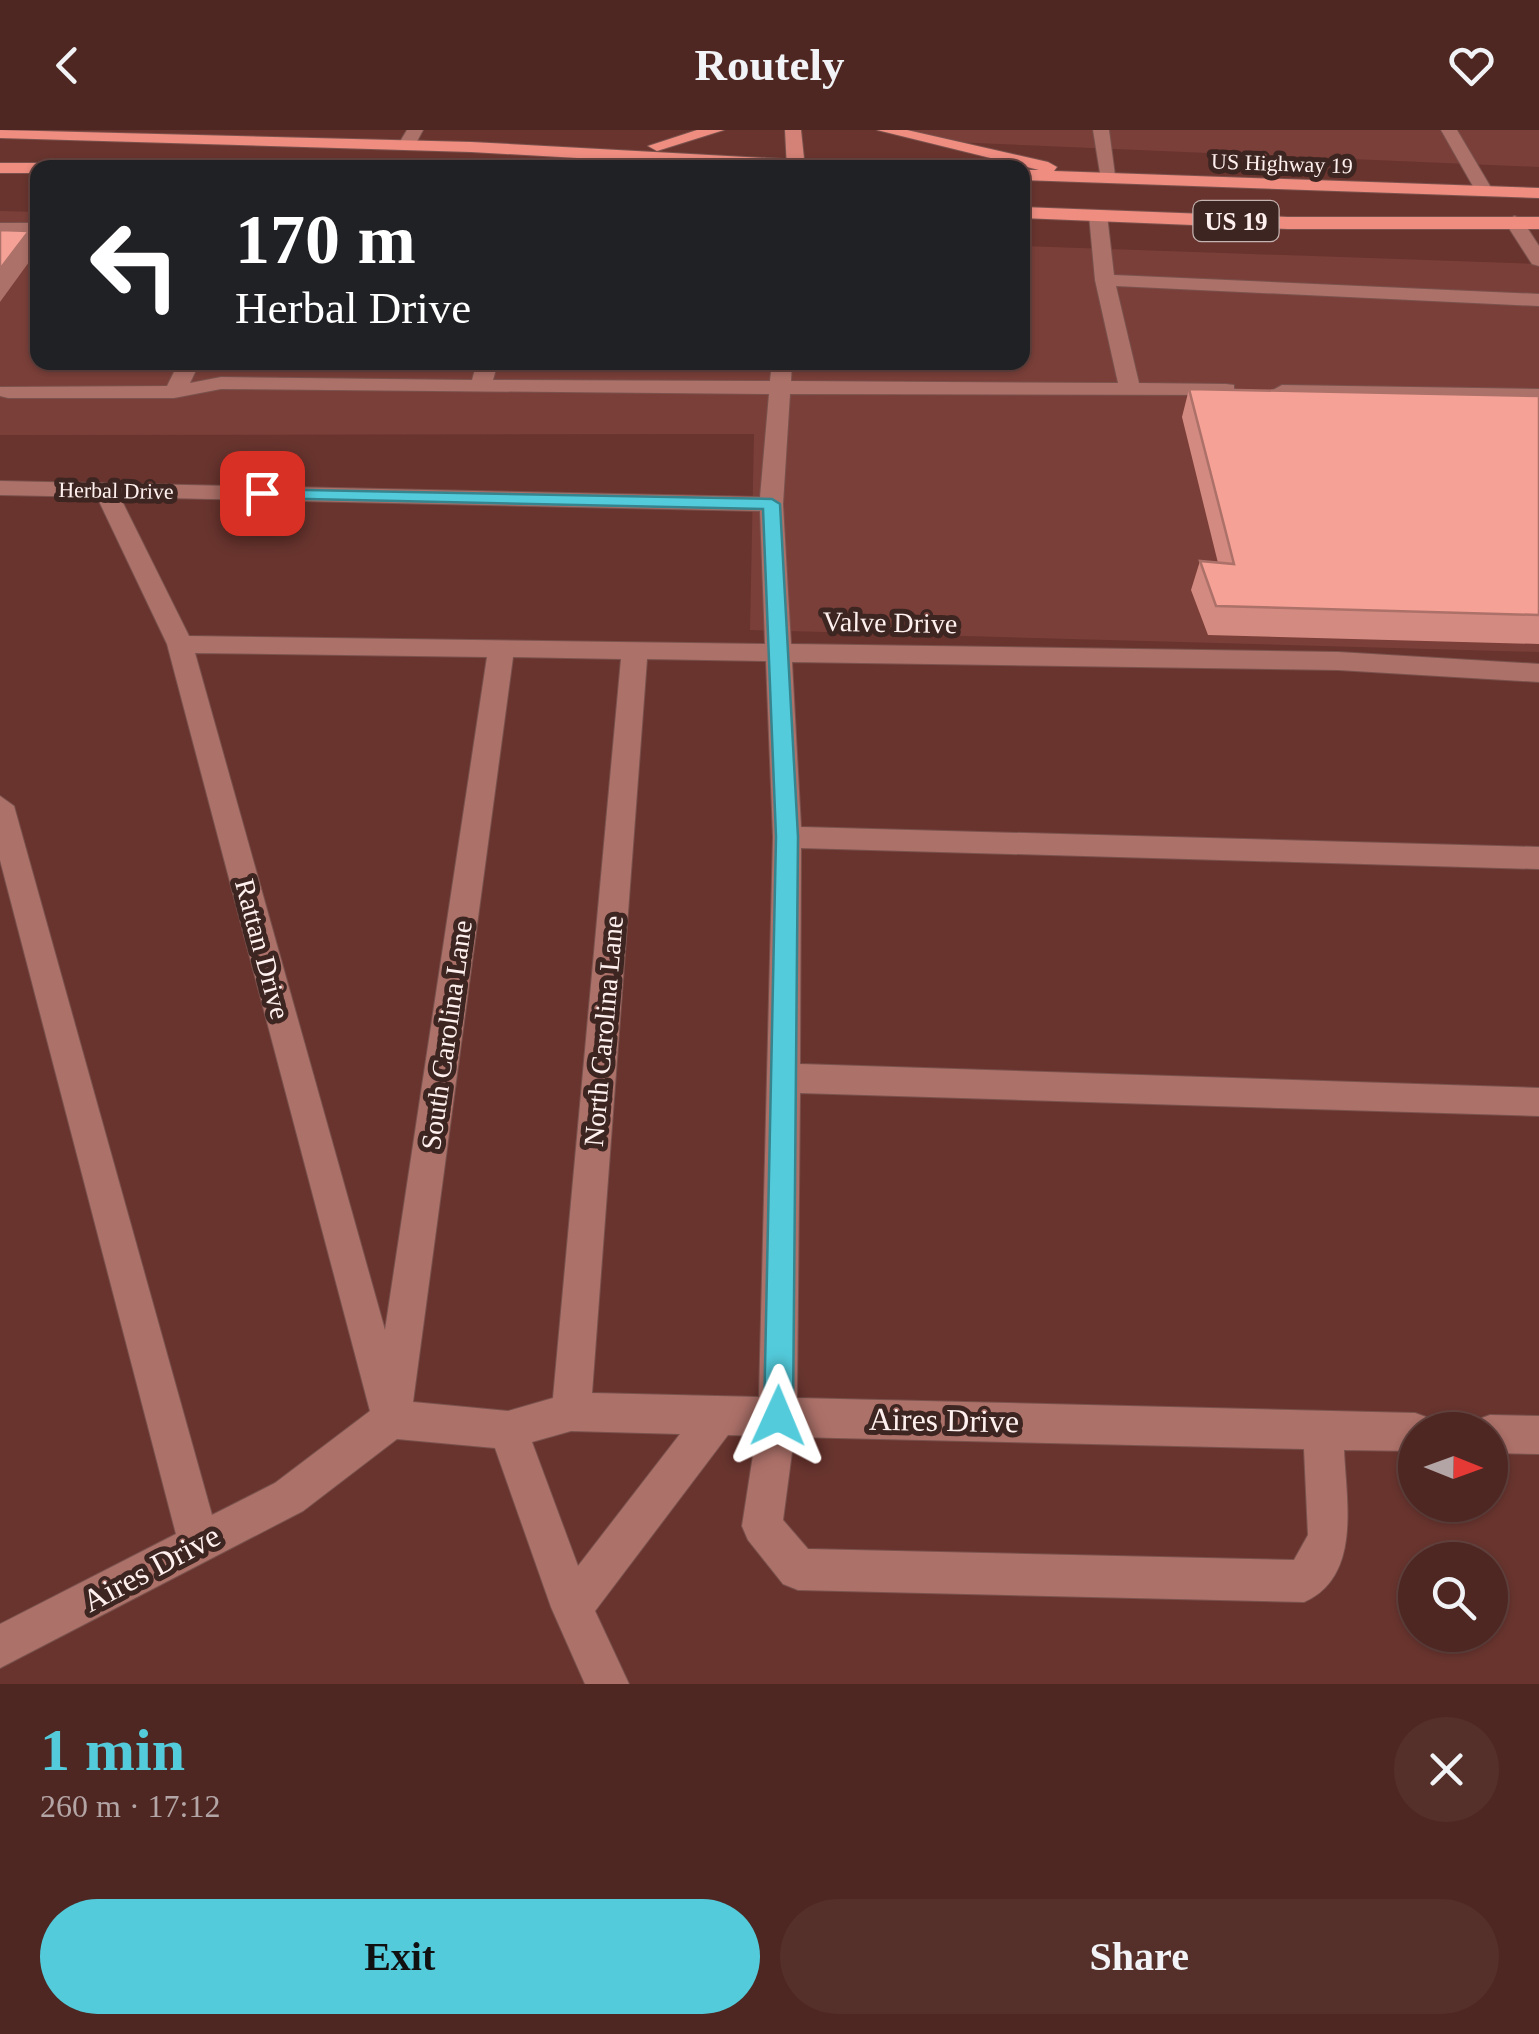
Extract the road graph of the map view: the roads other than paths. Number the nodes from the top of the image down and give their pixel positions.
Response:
1 (716, 130) edge
2 (793, 130) edge
3 (884, 130) edge
4 (1101, 130) edge
5 (1449, 130) edge
6 (0, 133) edge
7 (157, 133) edge
8 (218, 134) edge
9 (411, 137) edge
10 (254, 140) junction
11 (0, 145) edge
12 (590, 154) junction
13 (693, 160) edge
14 (796, 160) edge
15 (1008, 160) edge
16 (1030, 164) edge
17 (0, 168) edge
18 (30, 168) edge
19 (1030, 175) edge
20 (1110, 179) junction
21 (1484, 191) junction
22 (1539, 192) edge
23 (1030, 212) edge
24 (1098, 216) junction
25 (1514, 222) junction
26 (1539, 222) edge
27 (0, 229) edge
28 (30, 230) edge
29 (1539, 260) edge
30 (1105, 280) junction
31 (1539, 300) edge
32 (186, 370) edge
33 (486, 370) edge
34 (700, 374) edge
35 (781, 374) edge
36 (481, 386) junction
37 (1130, 390) junction
38 (8, 392) dead end
39 (174, 392) junction
40 (1539, 395) edge
41 (0, 488) edge
42 (105, 490) junction
43 (772, 504) junction
44 (180, 644) junction
45 (501, 650) junction
46 (635, 650) junction
47 (778, 650) junction
48 (1539, 673) edge
49 (0, 806) edge
50 (787, 837) junction
51 (1539, 858) edge
52 (784, 1078) junction
53 (1539, 1102) edge
54 (571, 1412) junction
55 (778, 1416) junction
56 (391, 1418) junction
57 (717, 1418) junction
58 (508, 1430) junction
59 (1322, 1430) junction
60 (1398, 1432) edge
61 (1508, 1434) edge
62 (1539, 1435) edge
63 (199, 1542) junction
64 (572, 1606) junction
65 (0, 1647) edge
66 (607, 1684) edge

1 - 12 highway
2 - 14 main road
3 - 15 highway
4 - 20 street
5 - 21 street
6 - 7 highway
7 - 8 highway
8 - 10 highway
9 - 10 highway
9 - 12 highway
10 - 11 highway
12 - 13 highway
16 - 20 highway
17 - 18 highway
19 - 20 highway, US Highway 19 / US 19
20 - 21 highway, US Highway 19 / US 19
21 - 22 highway, US Highway 19 / US 19
23 - 24 highway, US 19
24 - 25 highway, US 19
24 - 30 street
25 - 26 highway, US 19
25 - 29 street
27 - 28 street
30 - 31 street
30 - 37 street
32 - 39 street
33 - 36 street
34 - 35 street
34 - 36 street
35 - 37 street
35 - 43 street
36 - 39 street
37 - 40 street
38 - 39 street
41 - 42 street, Herbal Drive
42 - 43 street, Herbal Drive
42 - 44 street, Rattan Drive
43 - 47 street
44 - 45 street, Valve Drive
44 - 56 street, Rattan Drive
45 - 46 street, Valve Drive
45 - 56 street, South Carolina Lane
46 - 47 street, Valve Drive
46 - 54 street, North Carolina Lane
47 - 48 street, Valve Drive
47 - 50 street
49 - 63 street
50 - 51 street
50 - 52 street
52 - 53 street
52 - 55 street
54 - 57 street, Aires Drive
54 - 58 street, Aires Drive
55 - 57 street, Aires Drive
55 - 59 street, Aires Drive
55 - 59 street
56 - 58 street, Aires Drive
56 - 63 street, Aires Drive
57 - 64 street
58 - 64 street
59 - 60 street, Aires Drive
61 - 62 street
63 - 65 street, Aires Drive
64 - 66 street

